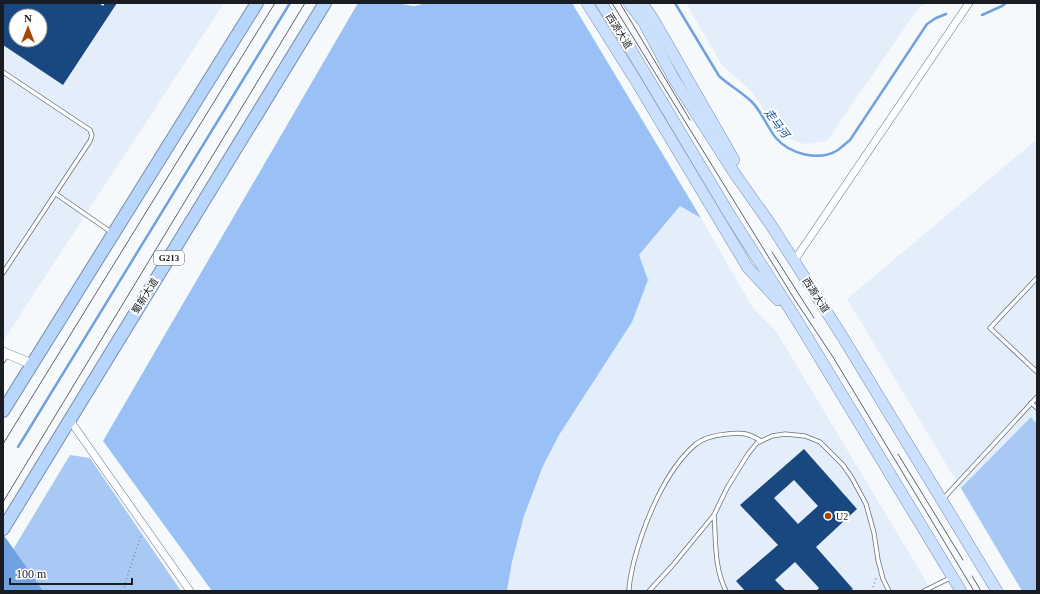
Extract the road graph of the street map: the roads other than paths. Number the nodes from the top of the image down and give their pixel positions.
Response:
1 (257, 3) edge
2 (325, 3) edge
3 (587, 3) edge
4 (601, 3) edge
5 (629, 3) edge
6 (642, 3) edge
7 (969, 3) edge
8 (3, 72) edge
9 (56, 194) junction
10 (771, 225) junction
11 (113, 233) junction
12 (794, 261) junction
13 (3, 273) edge
14 (1037, 278) edge
15 (798, 322) junction
16 (4, 356) edge
17 (32, 364) junction
18 (1037, 372) edge
19 (1037, 396) edge
20 (1032, 403) junction
21 (1037, 408) edge
22 (3, 411) edge
23 (69, 419) junction
24 (761, 441) junction
25 (942, 500) junction
26 (714, 515) junction
27 (3, 528) edge
28 (953, 577) junction
29 (190, 591) edge
30 (629, 591) edge
31 (649, 591) edge
32 (726, 591) edge
33 (889, 591) edge
34 (924, 591) edge
35 (961, 591) edge
36 (997, 591) edge

1 - 11 highway
2 - 23 highway, 蜀新大道 / G213
3 - 15 main road
4 - 15 main road, 西源大道
5 - 10 main road, 西源大道
6 - 10 main road
7 - 12 street
8 - 9 lane
9 - 11 lane
9 - 13 lane
10 - 12 main road, 西源大道
11 - 17 highway
12 - 25 main road, 西源大道
14 - 18 lane
15 - 28 main road, 西源大道
16 - 17 street
17 - 22 highway
19 - 20 lane
20 - 21 lane
20 - 25 lane
23 - 27 highway, 蜀新大道 / G213
23 - 29 street
24 - 26 lane
24 - 30 lane
24 - 33 lane
25 - 36 main road, 西源大道
26 - 31 lane
26 - 32 lane
28 - 34 lane
28 - 35 main road, 西源大道

